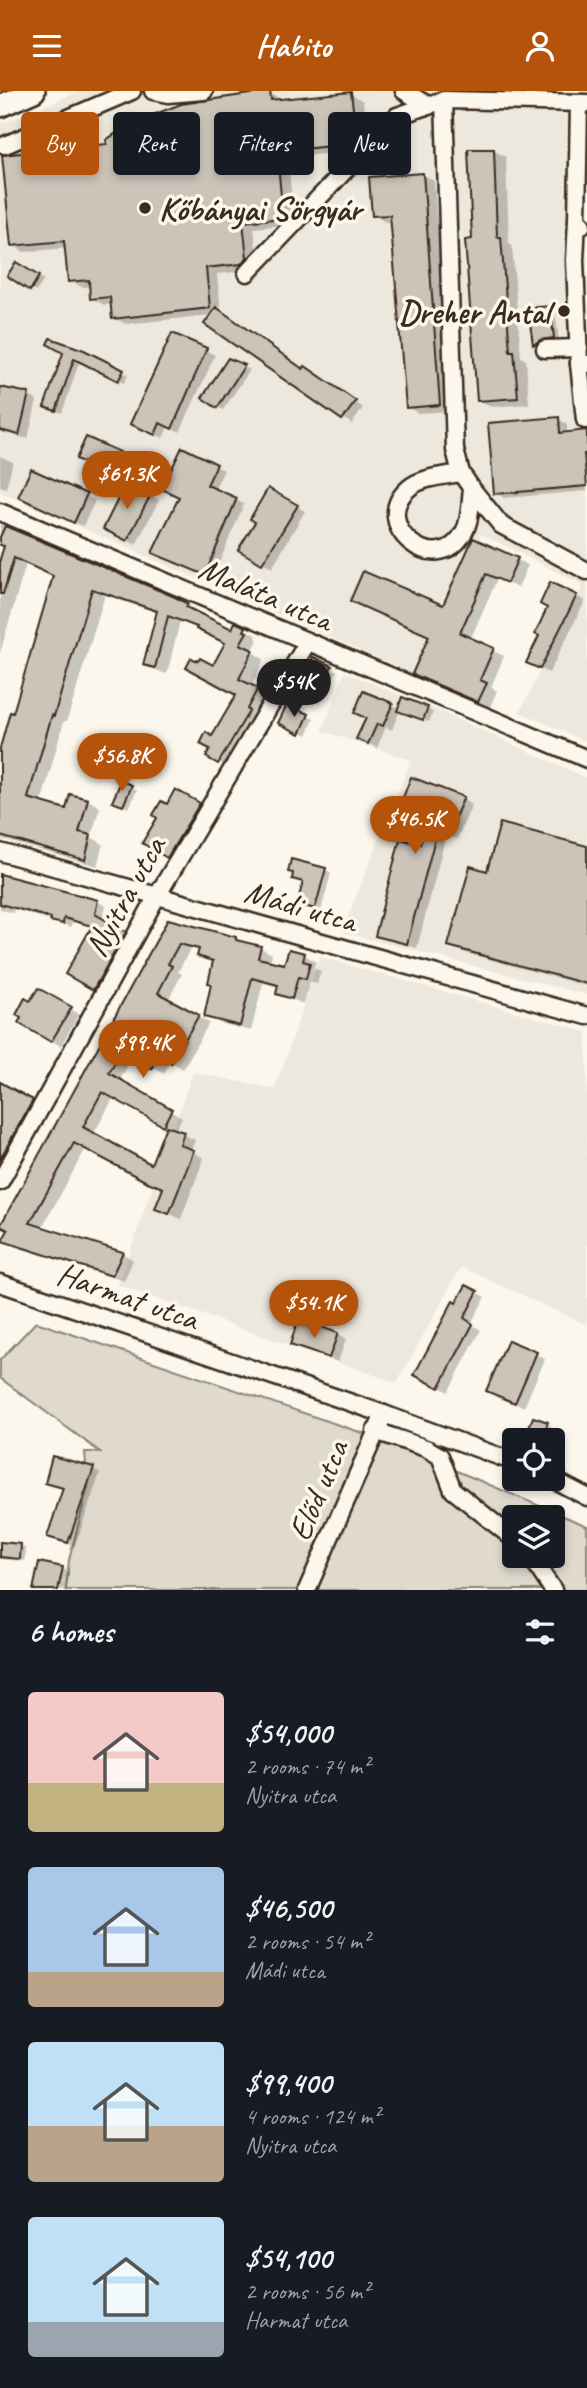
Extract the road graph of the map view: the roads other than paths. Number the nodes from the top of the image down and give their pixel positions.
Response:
1 (34, 91) edge
2 (132, 91) edge
3 (153, 91) edge
4 (204, 91) edge
5 (404, 91) edge
6 (436, 103) junction
7 (583, 103) edge
8 (0, 106) edge
9 (5, 145) dead end
10 (582, 224) edge
11 (247, 273) dead end
12 (545, 349) dead end
13 (582, 359) edge
14 (585, 420) dead end
15 (461, 473) junction
16 (472, 489) junction
17 (0, 512) edge
18 (587, 571) edge
19 (307, 643) junction
20 (587, 759) edge
21 (0, 852) edge
22 (157, 896) junction
23 (587, 1016) edge
24 (0, 1182) edge
25 (0, 1283) edge
26 (384, 1414) junction
27 (375, 1430) junction
28 (502, 1458) edge
29 (565, 1486) edge
30 (587, 1497) edge
31 (502, 1529) edge
32 (538, 1568) edge
33 (307, 1590) edge
34 (553, 1590) edge

1 - 8 main road
2 - 9 street
3 - 4 street
5 - 6 street
6 - 7 street
6 - 11 street
6 - 15 street
7 - 10 street
10 - 13 street
12 - 13 street
13 - 14 street
15 - 16 street
15 - 16 street
16 - 18 street
17 - 19 street, Maláta utca
19 - 20 street, Maláta utca
19 - 22 street, Nyitra utca
21 - 22 street, Mádi utca
22 - 23 street, Mádi utca
22 - 24 street, Nyitra utca
25 - 26 street, Harmat utca
26 - 27 street, Előd utca
26 - 28 street, Harmat utca
27 - 31 street
27 - 33 street, Előd utca
29 - 30 street
32 - 34 street

